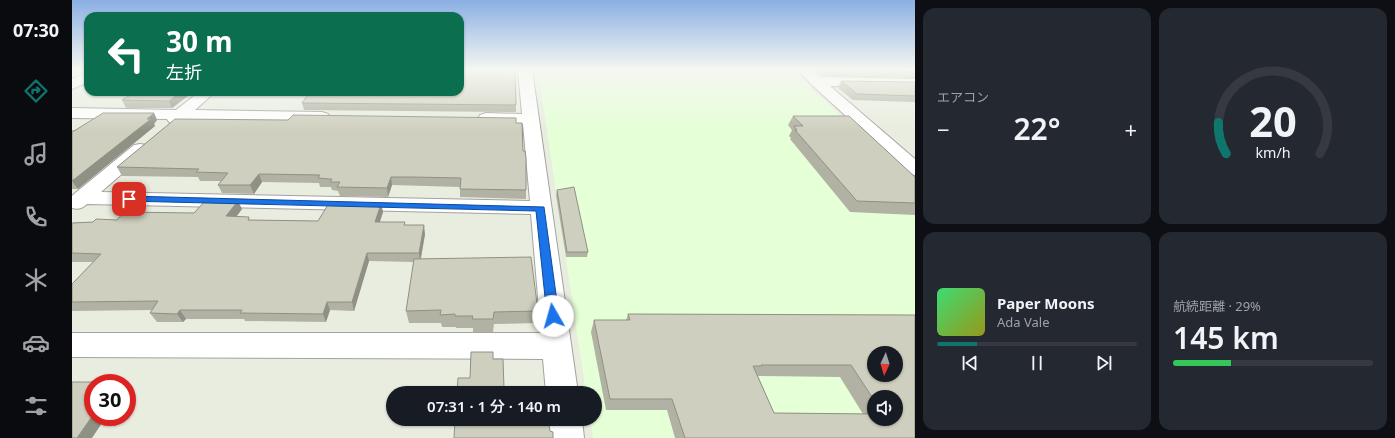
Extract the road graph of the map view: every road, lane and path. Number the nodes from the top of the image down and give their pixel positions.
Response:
1 (528, 90) edge
2 (828, 90) edge
3 (203, 96) edge
4 (72, 113) edge
5 (180, 115) junction
6 (339, 117) edge
7 (475, 118) edge
8 (531, 119) junction
9 (888, 145) junction
10 (915, 146) edge
11 (915, 169) edge
12 (77, 202) edge
13 (540, 208) junction
14 (72, 345) edge
15 (557, 346) junction
16 (561, 386) edge
17 (566, 426) edge
18 (567, 438) edge

1 - 8 street
2 - 9 street
3 - 5 street
4 - 5 street
5 - 6 street
5 - 12 street
7 - 8 street
8 - 13 street
9 - 10 street
9 - 11 street
12 - 13 street
13 - 15 street
14 - 15 street
15 - 16 street
17 - 18 street

